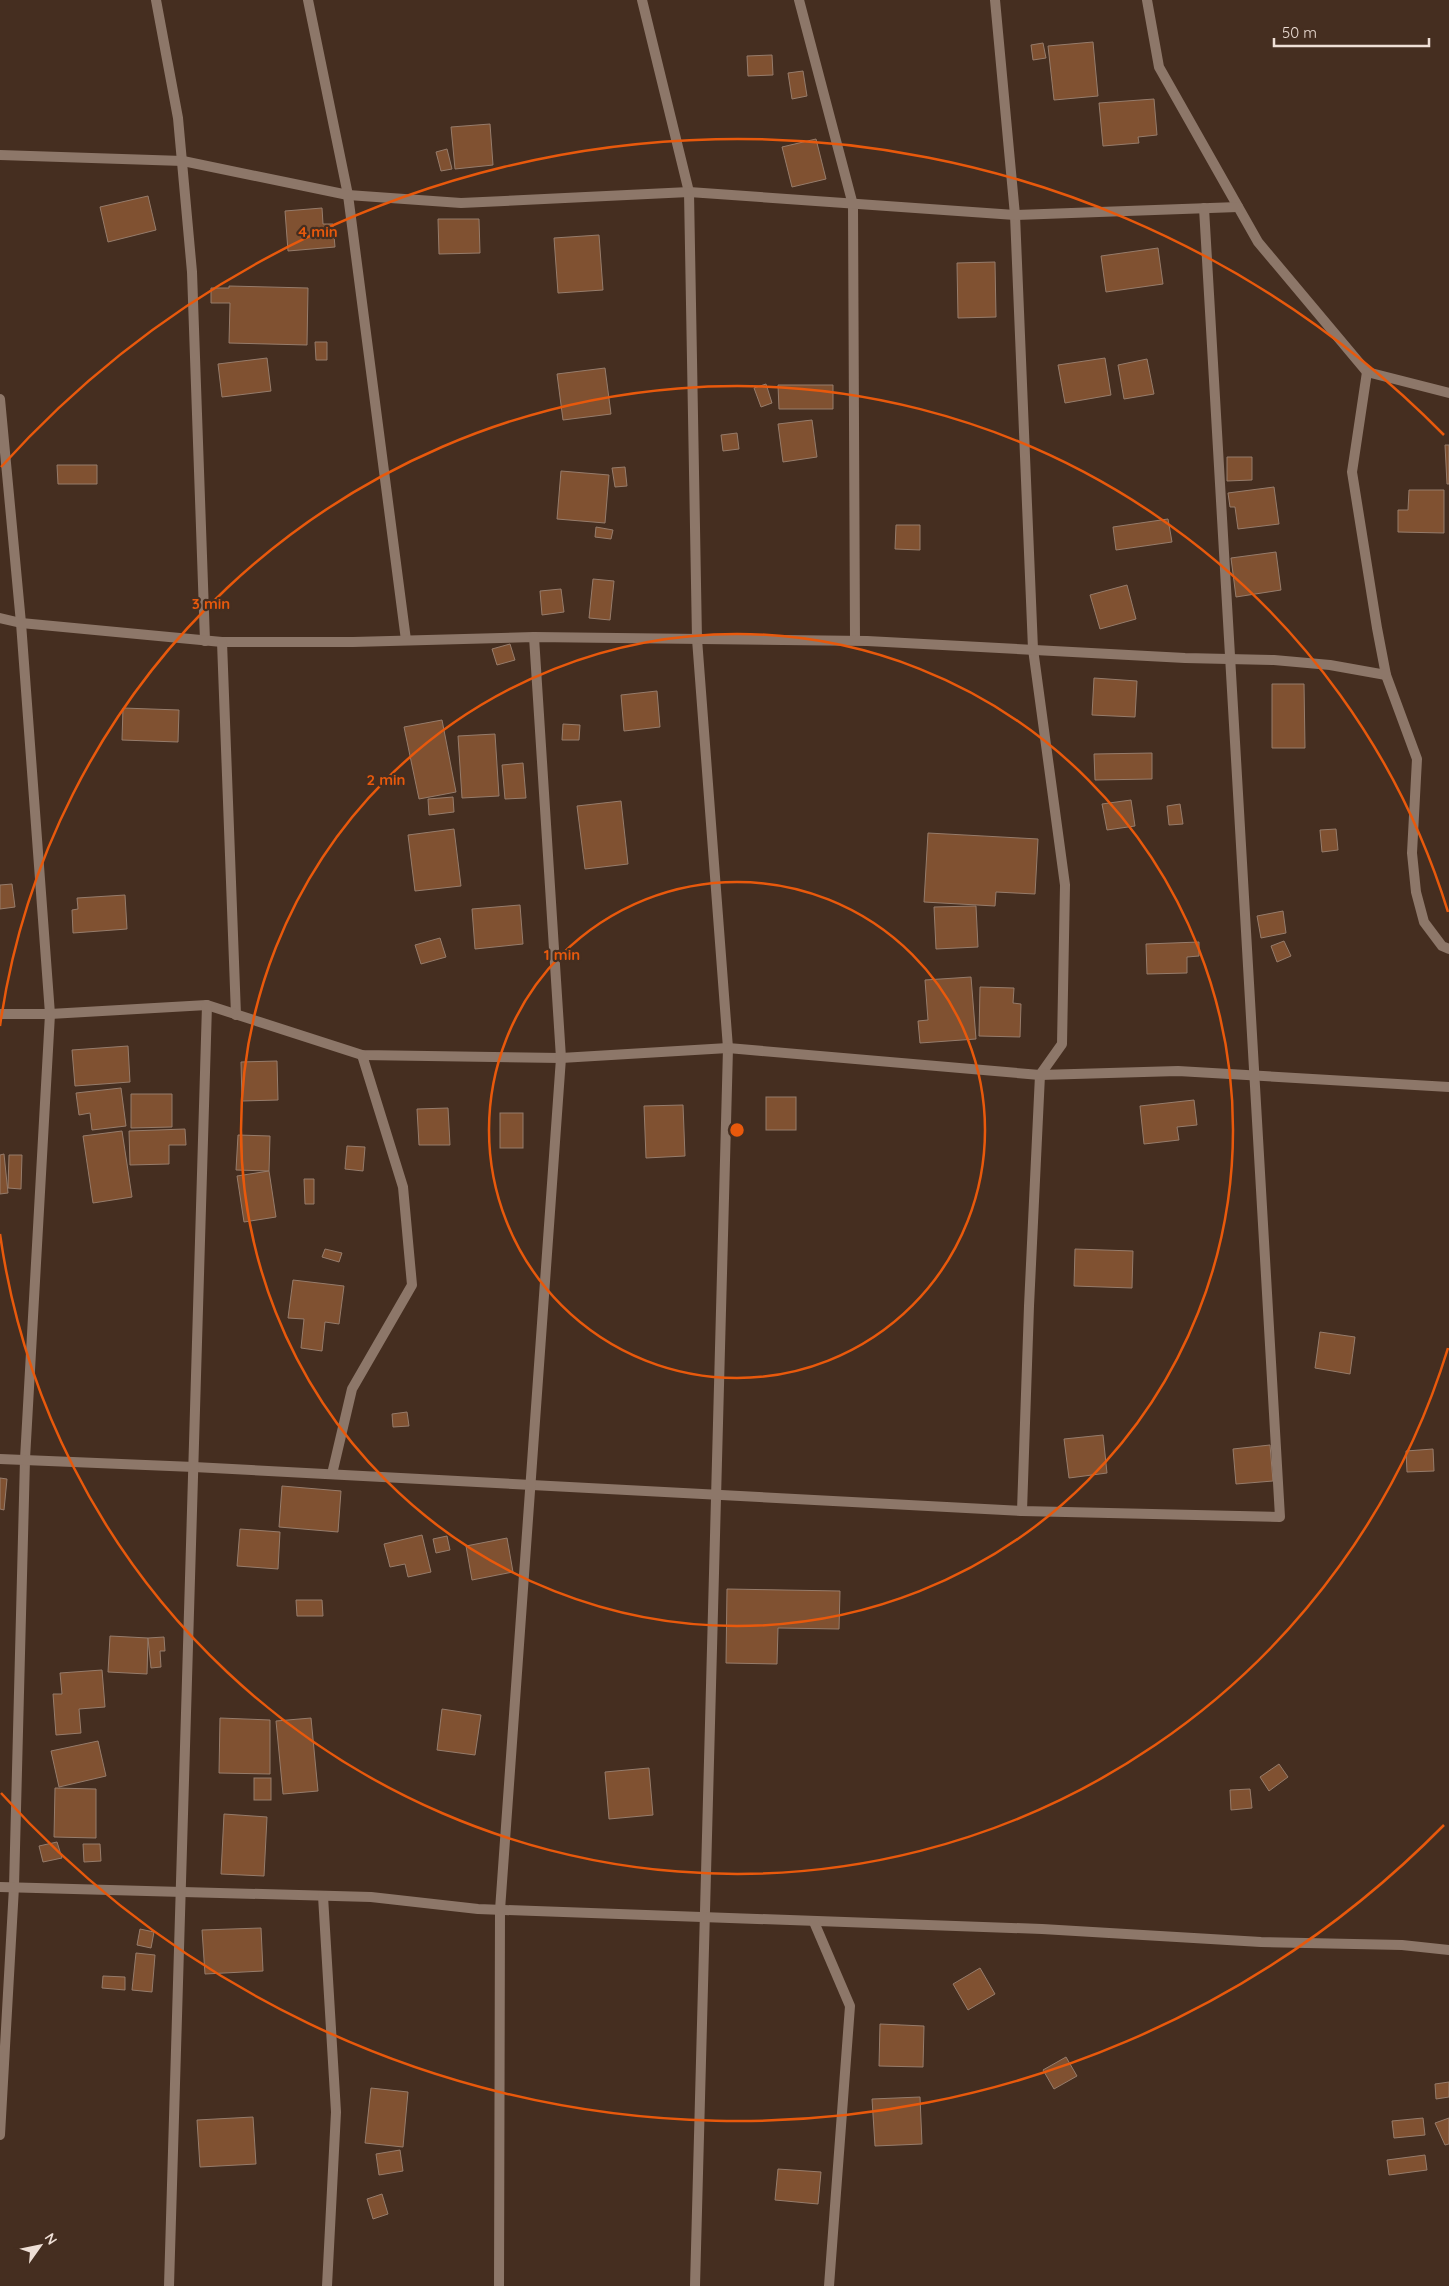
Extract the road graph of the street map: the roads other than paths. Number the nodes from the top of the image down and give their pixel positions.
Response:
1 (156, 0) edge
2 (308, 0) edge
3 (642, 0) edge
4 (799, 0) edge
5 (995, 0) edge
6 (1146, 0) edge
7 (0, 154) edge
8 (184, 161) junction
9 (688, 192) junction
10 (348, 195) junction
11 (853, 205) junction
12 (1238, 207) junction
13 (1204, 208) junction
14 (1015, 215) junction
15 (1367, 372) junction
16 (1449, 394) edge
17 (0, 399) edge
18 (0, 618) edge
19 (22, 623) junction
20 (534, 637) junction
21 (697, 639) junction
22 (406, 640) junction
23 (855, 640) junction
24 (206, 641) junction
25 (222, 642) junction
26 (1033, 649) junction
27 (1230, 659) junction
28 (1386, 675) junction
29 (1449, 949) edge
30 (207, 1006) junction
31 (0, 1014) edge
32 (50, 1014) junction
33 (236, 1015) junction
34 (728, 1048) junction
35 (362, 1055) junction
36 (561, 1058) junction
37 (1254, 1075) junction
38 (1040, 1076) junction
39 (1449, 1087) edge
40 (0, 1459) edge
41 (25, 1459) junction
42 (194, 1467) junction
43 (332, 1474) junction
44 (530, 1485) junction
45 (716, 1495) junction
46 (1022, 1511) junction
47 (0, 1887) edge
48 (14, 1888) junction
49 (180, 1893) junction
50 (323, 1896) junction
51 (500, 1910) junction
52 (705, 1918) junction
53 (814, 1922) junction
54 (1449, 1950) edge
55 (0, 2135) edge
56 (169, 2286) edge
57 (327, 2286) edge
58 (499, 2286) edge
59 (695, 2286) edge
60 (829, 2286) edge

1 - 8 street
2 - 10 street
3 - 9 street
4 - 11 street
5 - 14 street
6 - 12 street
7 - 8 street
8 - 10 street
8 - 24 street
9 - 10 street
9 - 11 street
9 - 21 street
10 - 22 street
11 - 14 street
11 - 23 street
12 - 13 street
12 - 15 street
13 - 14 street
13 - 27 street
14 - 26 street
15 - 16 street
15 - 28 street
17 - 19 street
18 - 19 street
19 - 24 street
19 - 32 street
20 - 21 street
20 - 22 street
20 - 36 street
21 - 23 street
21 - 34 street
22 - 25 street
23 - 26 street
24 - 25 street
25 - 33 street
26 - 27 street
26 - 38 street
27 - 28 street
27 - 37 street
28 - 29 street
30 - 32 street
30 - 33 street
30 - 42 street
31 - 32 street
32 - 41 street
33 - 35 street
34 - 36 street
34 - 38 street
34 - 45 street
35 - 36 street
35 - 43 street
36 - 44 street
37 - 38 street
37 - 39 street
37 - 46 street
38 - 46 street
40 - 41 street
41 - 42 street
41 - 48 street
42 - 43 street
42 - 49 street
43 - 44 street
44 - 45 street
44 - 51 street
45 - 46 street
45 - 52 street
47 - 48 street
48 - 49 street
48 - 55 street
49 - 50 street
49 - 56 street
50 - 51 street
50 - 57 street
51 - 52 street
51 - 58 street
52 - 53 street
52 - 59 street
53 - 54 street
53 - 60 street

